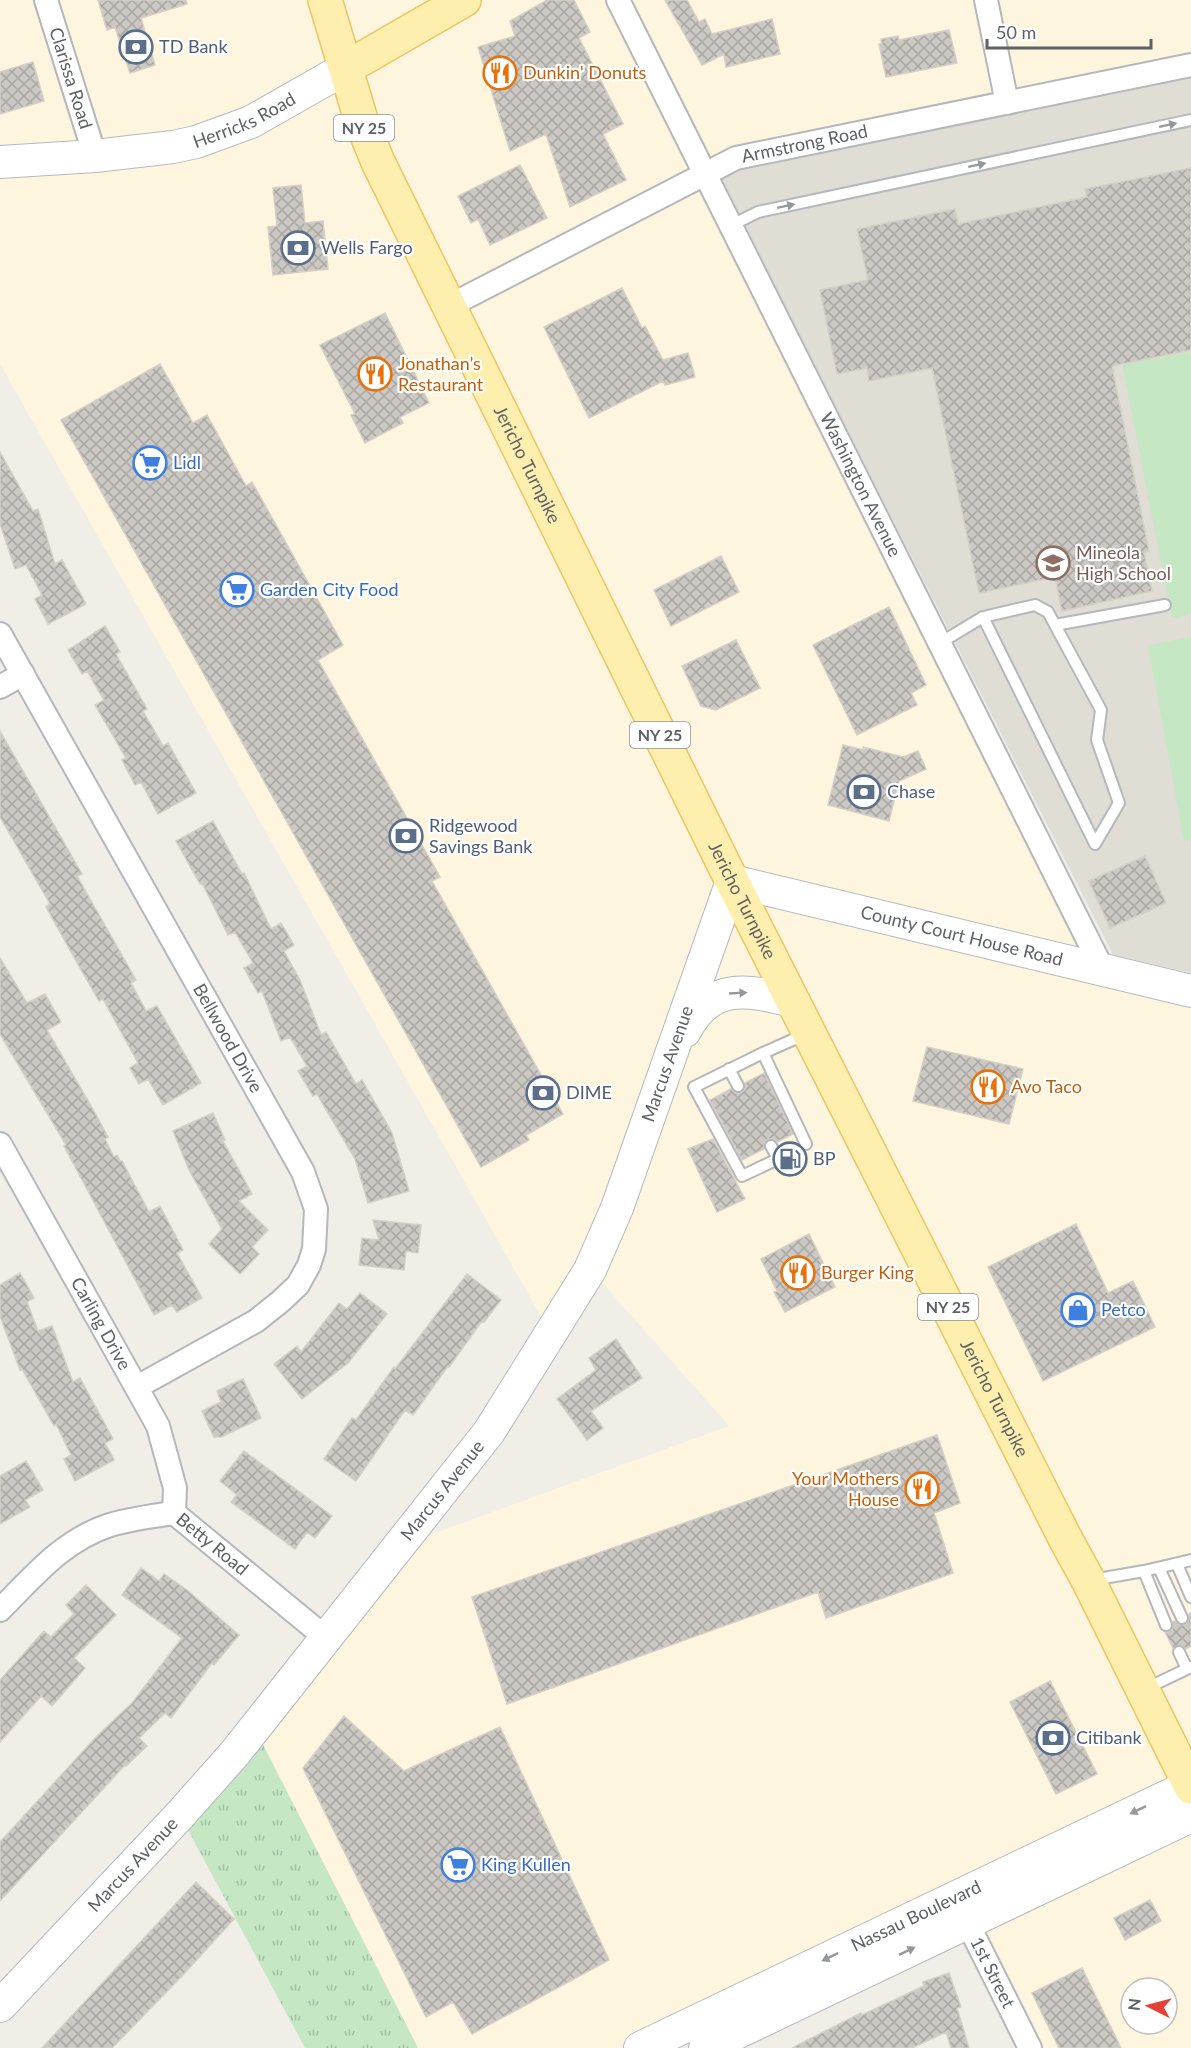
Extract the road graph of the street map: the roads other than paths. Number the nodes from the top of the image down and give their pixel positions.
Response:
1 (45, 0) edge
2 (325, 0) edge
3 (464, 0) edge
4 (618, 0) edge
5 (986, 0) edge
6 (1191, 65) edge
7 (346, 68) junction
8 (1007, 103) junction
9 (1191, 120) edge
10 (95, 156) junction
11 (0, 162) edge
12 (706, 173) junction
13 (732, 225) junction
14 (449, 306) junction
15 (1165, 606) dead end
16 (983, 617) junction
17 (1055, 625) junction
18 (0, 634) edge
19 (940, 643) junction
20 (23, 674) junction
21 (0, 687) edge
22 (732, 881) junction
23 (1103, 970) junction
24 (1191, 991) edge
25 (794, 1002) junction
26 (809, 1032) junction
27 (763, 1053) junction
28 (729, 1069) junction
29 (662, 1077) junction
30 (738, 1086) dead end
31 (0, 1144) edge
32 (806, 1144) dead end
33 (771, 1146) dead end
34 (137, 1387) junction
35 (174, 1513) junction
36 (1191, 1560) edge
37 (1177, 1564) junction
38 (1159, 1568) junction
39 (1144, 1572) junction
40 (1088, 1580) junction
41 (1191, 1597) edge
42 (0, 1610) edge
43 (1182, 1618) dead end
44 (1166, 1625) dead end
45 (326, 1638) junction
46 (1179, 1652) dead end
47 (1189, 1668) edge
48 (1142, 1690) junction
49 (1191, 1793) edge
50 (961, 1910) junction
51 (0, 2006) edge
52 (740, 2028) edge
53 (640, 2048) edge
54 (705, 2048) edge
55 (1030, 2048) edge

1 - 10 street, Clarissa Road
2 - 7 main road, Jericho Turnpike / NY 25
3 - 7 main road, Herricks Road
4 - 12 street, Washington Avenue
5 - 8 street
6 - 8 street, Armstrong Road
7 - 10 main road, Herricks Road
7 - 14 main road, Jericho Turnpike / NY 25
8 - 12 street, Armstrong Road
13 -> 9 lane
10 - 11 main road, Herricks Road
12 - 13 street, Washington Avenue
12 - 14 street, Armstrong Road
13 - 19 street, Washington Avenue
14 - 22 main road, Jericho Turnpike / NY 25
15 - 17 lane
16 - 17 lane
16 - 17 lane
16 - 19 lane
18 - 20 street, Bellwood Drive
19 - 23 street, Washington Avenue
20 - 21 street
20 - 34 street, Bellwood Drive
22 - 23 main road, County Court House Road
22 - 25 main road, Jericho Turnpike / NY 25
22 - 29 main road, Marcus Avenue
23 - 24 main road, County Court House Road
25 - 26 main road, Jericho Turnpike / NY 25
29 -> 25 main road
26 - 27 lane
26 - 40 main road, Jericho Turnpike / NY 25
27 - 28 lane
27 - 32 lane
28 - 30 lane
28 - 33 lane
29 - 45 main road, Marcus Avenue
31 - 34 street, Carling Drive
34 - 35 street, Carling Drive
35 - 42 street, Betty Road
35 - 45 street, Betty Road
36 - 37 lane
37 - 38 lane
37 - 41 lane
38 - 39 lane
38 - 43 lane
39 - 40 lane
39 - 44 lane
40 - 48 main road, Jericho Turnpike / NY 25
45 - 51 main road, Marcus Avenue
46 - 47 lane
47 - 48 lane
48 - 49 main road, Jericho Turnpike / NY 25
49 - 50 main road, Nassau Boulevard
50 - 52 main road, Nassau Boulevard
50 - 55 street, 1st Street
52 - 53 main road, Nassau Boulevard
52 - 54 main road, Nassau Boulevard

